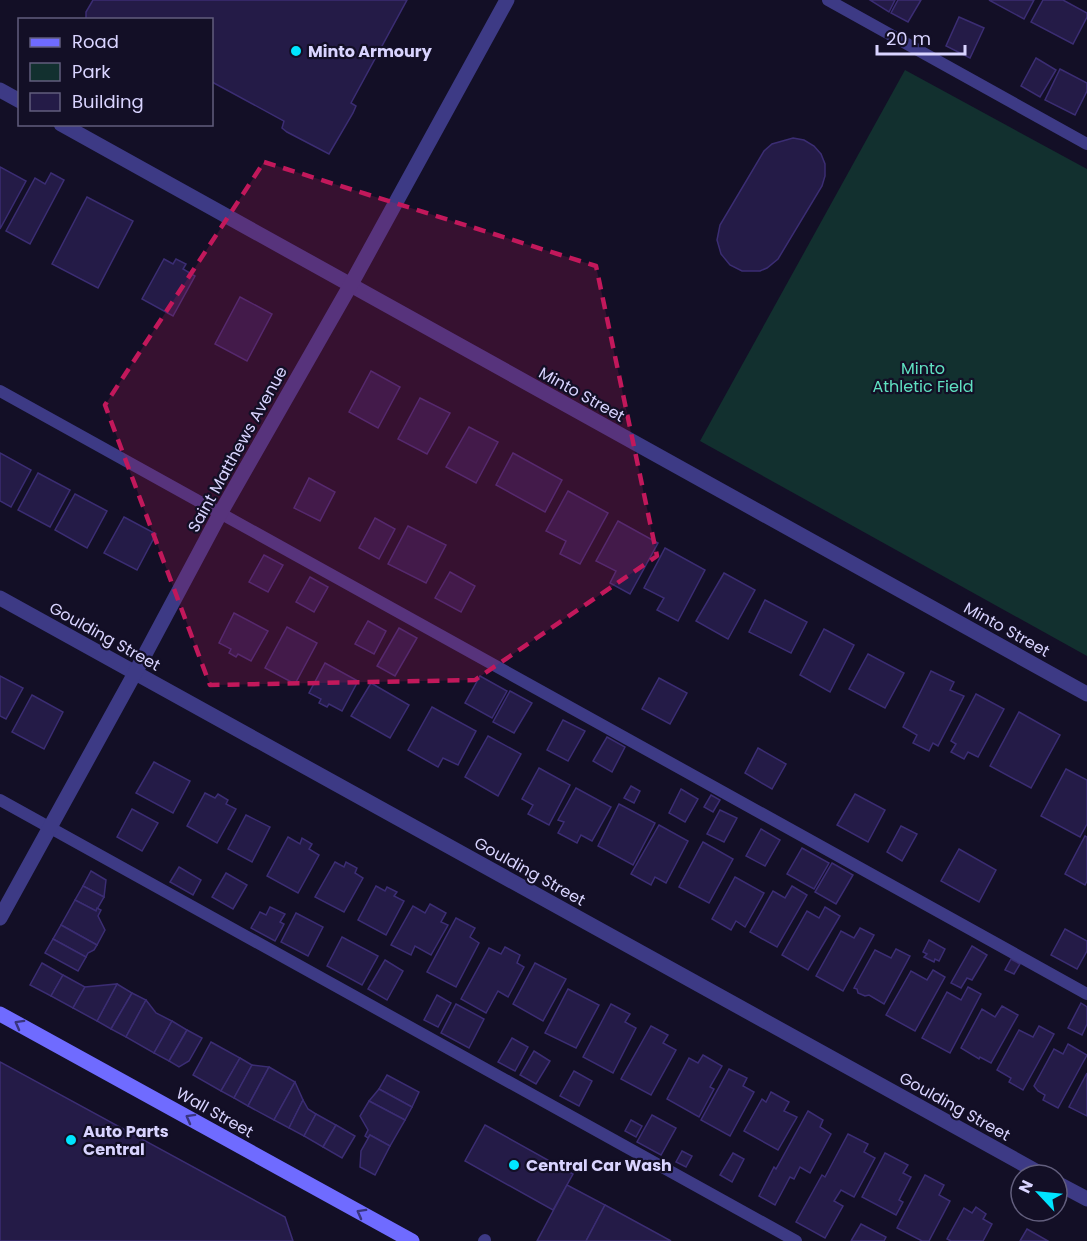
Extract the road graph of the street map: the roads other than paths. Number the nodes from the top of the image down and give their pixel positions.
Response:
1 (828, 0) edge
2 (504, 1) edge
3 (0, 90) edge
4 (18, 100) edge
5 (65, 126) edge
6 (1087, 144) edge
7 (350, 286) junction
8 (0, 391) edge
9 (221, 512) junction
10 (0, 598) edge
11 (135, 673) junction
12 (1087, 694) edge
13 (0, 800) edge
14 (50, 827) junction
15 (0, 918) edge
16 (1087, 994) edge
17 (0, 1014) edge
18 (1021, 1163) edge
19 (1069, 1190) edge
20 (1087, 1200) edge
21 (412, 1241) edge
22 (795, 1241) edge

1 - 6 lane
2 - 7 street, Saint Matthews Avenue
3 - 4 street
5 - 7 street, Minto Street
7 - 9 street, Saint Matthews Avenue
7 - 12 street, Minto Street
8 - 9 lane
9 - 11 street, Saint Matthews Avenue
9 - 16 lane
10 - 11 street, Goulding Street
11 - 14 street, Saint Matthews Avenue
11 - 18 street, Goulding Street
13 - 14 lane
14 - 15 street, Saint Matthews Avenue
14 - 22 lane
21 -> 17 main road, Wall Street
19 - 20 street

